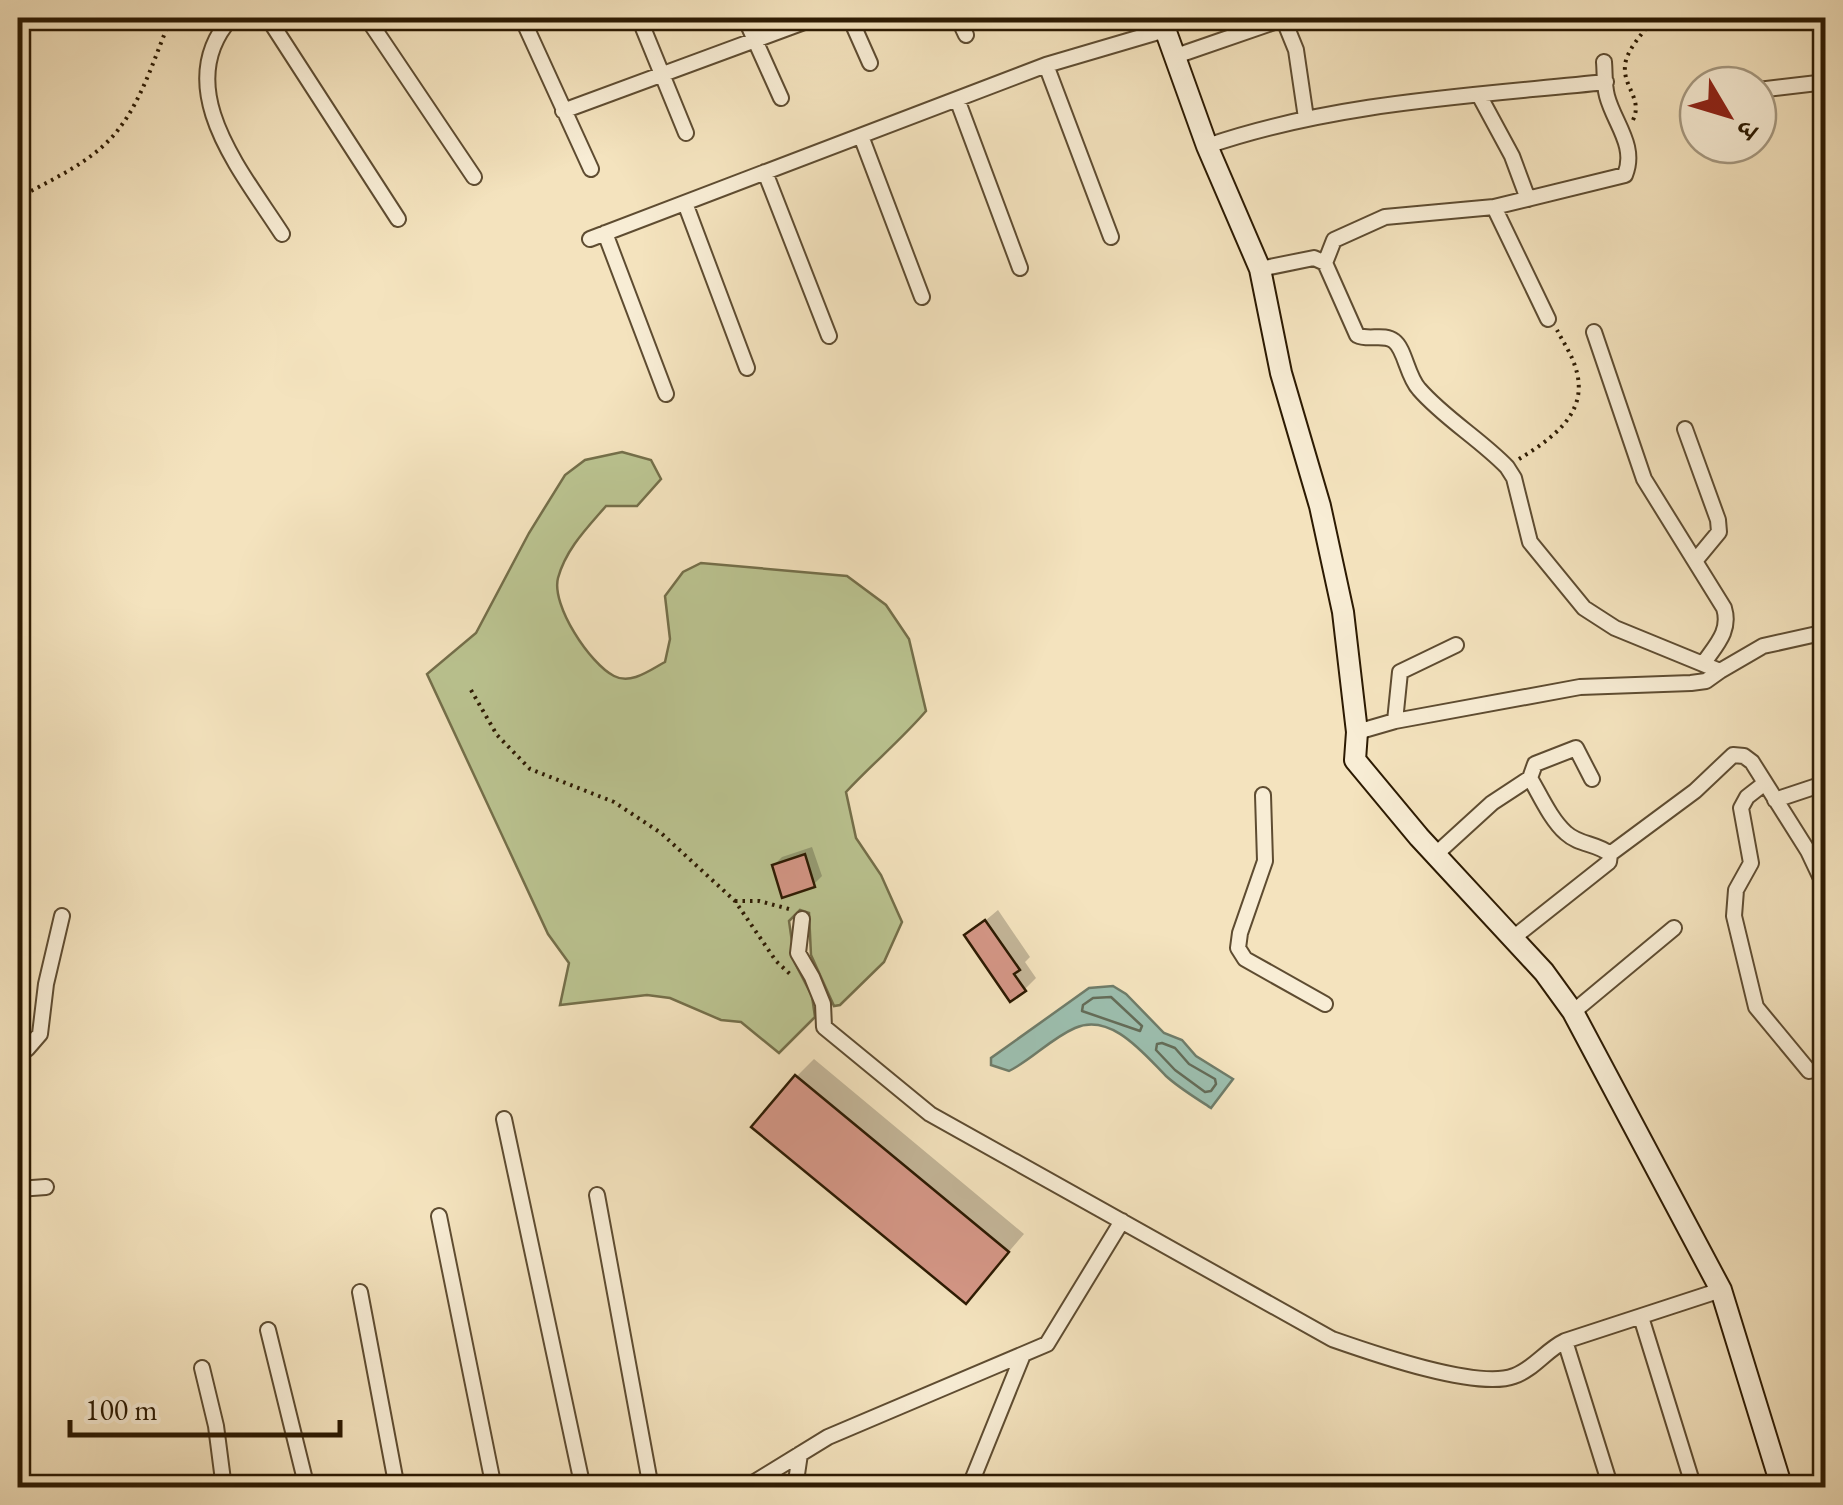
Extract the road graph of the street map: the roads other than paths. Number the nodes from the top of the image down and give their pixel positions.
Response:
1 (232, 18) edge
2 (268, 18) edge
3 (366, 18) edge
4 (522, 18) edge
5 (638, 18) edge
6 (744, 18) edge
7 (815, 18) edge
8 (850, 18) edge
9 (958, 18) edge
10 (1284, 18) edge
11 (1163, 24) edge
12 (966, 35) dead end
13 (754, 40) junction
14 (1176, 56) junction
15 (1604, 62) dead end
16 (870, 63) dead end
17 (1046, 65) junction
18 (662, 74) junction
19 (1606, 82) junction
20 (1826, 82) edge
21 (1778, 88) edge
22 (1480, 95) junction
23 (781, 98) dead end
24 (956, 99) junction
25 (563, 111) junction
26 (1306, 118) junction
27 (686, 133) dead end
28 (861, 136) junction
29 (1208, 146) junction
30 (590, 169) dead end
31 (765, 172) junction
32 (474, 178) dead end
33 (1528, 199) junction
34 (685, 203) junction
35 (1494, 207) junction
36 (398, 218) dead end
37 (605, 233) junction
38 (282, 234) dead end
39 (1111, 237) dead end
40 (590, 239) dead end
41 (1325, 263) junction
42 (1020, 268) dead end
43 (1260, 269) junction
44 (922, 297) dead end
45 (1548, 319) road end
46 (1594, 332) dead end
47 (830, 336) dead end
48 (747, 368) dead end
49 (666, 394) dead end
50 (1685, 429) dead end
51 (1695, 561) junction
52 (1826, 632) edge
53 (1456, 645) dead end
54 (1703, 664) junction
55 (1720, 671) junction
56 (1394, 722) junction
57 (1358, 732) junction
58 (1530, 778) junction
59 (1592, 779) dead end
60 (1765, 783) junction
61 (1826, 787) edge
62 (1263, 796) dead end
63 (1775, 800) junction
64 (1610, 854) junction
65 (1435, 855) junction
66 (1826, 888) edge
67 (62, 916) dead end
68 (802, 919) road end
69 (1674, 928) dead end
70 (1512, 938) junction
71 (1324, 1004) dead end
72 (1573, 1012) junction
73 (18, 1051) edge
74 (1809, 1071) dead end
75 (504, 1120) dead end
76 (46, 1187) dead end
77 (18, 1189) edge
78 (597, 1195) dead end
79 (439, 1216) dead end
80 (1122, 1221) junction
81 (1721, 1290) junction
82 (360, 1292) dead end
83 (1641, 1317) junction
84 (268, 1330) dead end
85 (1565, 1341) junction
86 (1022, 1358) junction
87 (202, 1368) dead end
88 (800, 1454) junction
89 (224, 1488) edge
90 (307, 1488) edge
91 (397, 1488) edge
92 (494, 1488) edge
93 (582, 1488) edge
94 (652, 1488) edge
95 (745, 1488) edge
96 (795, 1488) edge
97 (969, 1488) edge
98 (1611, 1488) edge
99 (1694, 1488) edge
100 (1782, 1488) edge

1 - 38 street
2 - 36 street
3 - 32 street
4 - 25 street
5 - 18 street
6 - 13 street
7 - 13 street
8 - 16 street
9 - 12 street
10 - 14 street
10 - 26 street
11 - 14 street
11 - 17 street
13 - 18 street
13 - 23 street
14 - 29 street
15 - 19 street
17 - 24 street
17 - 39 street
18 - 25 street
18 - 27 street
19 - 22 street
19 - 33 street
20 - 21 street
22 - 26 street
22 - 33 street
24 - 28 street
24 - 42 street
25 - 30 street
26 - 29 street
28 - 31 street
28 - 44 street
29 - 43 street
31 - 34 street
31 - 47 street
33 - 35 street
34 - 37 street
34 - 48 street
35 - 41 street
35 - 45 street
37 - 40 street
37 - 49 street
41 - 43 street
41 - 54 street
43 - 57 street
46 - 51 street
50 - 51 street
51 - 54 street
52 - 55 street
53 - 56 street
54 - 55 street
55 - 56 street
56 - 57 street
57 - 65 street
58 - 59 street
58 - 64 street
58 - 65 street
60 - 63 street
60 - 64 street
60 - 74 street
61 - 63 street
62 - 71 street
63 - 66 street
64 - 70 street
65 - 70 street
67 - 73 street
68 - 80 street
69 - 72 street
70 - 72 street
72 - 81 street
75 - 93 street
76 - 77 street
78 - 94 street
79 - 92 street
80 - 85 street
80 - 86 street
81 - 83 street
81 - 100 street
82 - 91 street
83 - 85 street
83 - 99 street
84 - 90 street
85 - 98 street
86 - 88 street
86 - 97 street
87 - 89 street
88 - 95 street
88 - 96 street

